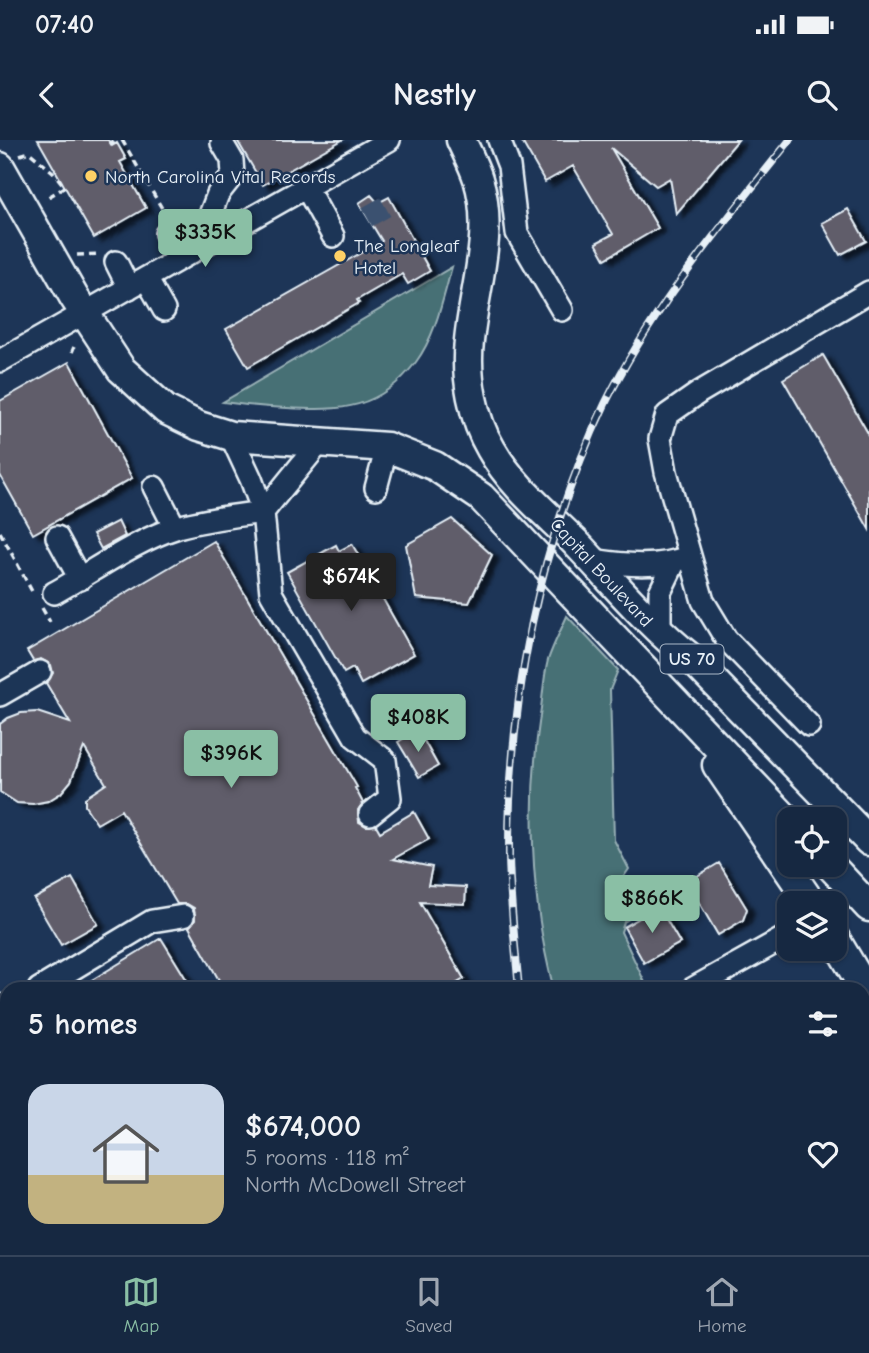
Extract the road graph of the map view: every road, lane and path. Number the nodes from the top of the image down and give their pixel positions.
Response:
1 (111, 140) edge
2 (122, 140) edge
3 (389, 140) edge
4 (461, 140) edge
5 (499, 140) edge
6 (222, 143) dead end
7 (114, 145) dead end
8 (126, 147) junction
9 (121, 150) dead end
10 (10, 161) edge
11 (306, 187) junction
12 (45, 199) dead end
13 (170, 231) joint
14 (517, 233) junction
15 (484, 234) junction
16 (220, 236) junction
17 (332, 236) dead end
18 (76, 255) dead end
19 (108, 258) joint
20 (180, 259) junction
21 (138, 283) junction
22 (869, 292) edge
23 (164, 310) dead end
24 (562, 310) dead end
25 (84, 313) junction
26 (0, 361) edge
27 (231, 436) junction
28 (320, 442) junction
29 (387, 447) junction
30 (154, 487) dead end
31 (376, 488) dead end
32 (263, 512) junction
33 (175, 528) junction
34 (0, 532) edge
35 (57, 537) dead end
36 (682, 559) junction
37 (592, 560) junction
38 (80, 579) junction
39 (54, 593) dead end
40 (50, 622) dead end
41 (660, 634) junction
42 (40, 673) dead end
43 (664, 687) junction
44 (0, 695) edge
45 (809, 725) dead end
46 (777, 809) edge
47 (370, 814) dead end
48 (869, 841) edge
49 (841, 877) edge
50 (803, 891) edge
51 (869, 907) edge
52 (183, 916) dead end
53 (777, 942) edge
54 (847, 959) edge
55 (51, 982) edge
56 (705, 982) edge
57 (861, 982) edge

1 - 7 path
2 - 8 path
3 - 11 street
4 - 15 main road, US 70
5 - 14 street
6 - 16 street
8 - 9 path
8 - 13 path
10 - 12 path
10 - 25 main road, US 70
11 - 16 street
11 - 17 street
13 - 20 street
14 - 15 street
14 - 24 street
15 - 37 main road, Capital Boulevard / US 70
16 - 20 street
18 - 19 path
19 - 21 street
20 - 21 street
21 - 23 street
21 - 25 street
22 - 36 street
25 - 26 street
25 - 27 main road, US 70
27 - 28 main road, US 70
27 - 32 street
28 - 29 main road, US 70
28 - 32 street
29 - 31 street
29 - 43 main road, Capital Boulevard / US 70
30 - 33 street
32 - 33 street
32 - 47 street
33 - 38 street
34 - 40 path
35 - 38 street
36 - 37 street
36 - 41 street
36 - 45 street
37 - 41 main road, Capital Boulevard / US 70
38 - 39 street
41 - 48 main road, Capital Boulevard / US 70
42 - 44 street
43 - 46 main road, Capital Boulevard / US 70
43 - 50 main road
49 - 51 main road
52 - 55 street
53 - 56 street
54 - 57 main road

